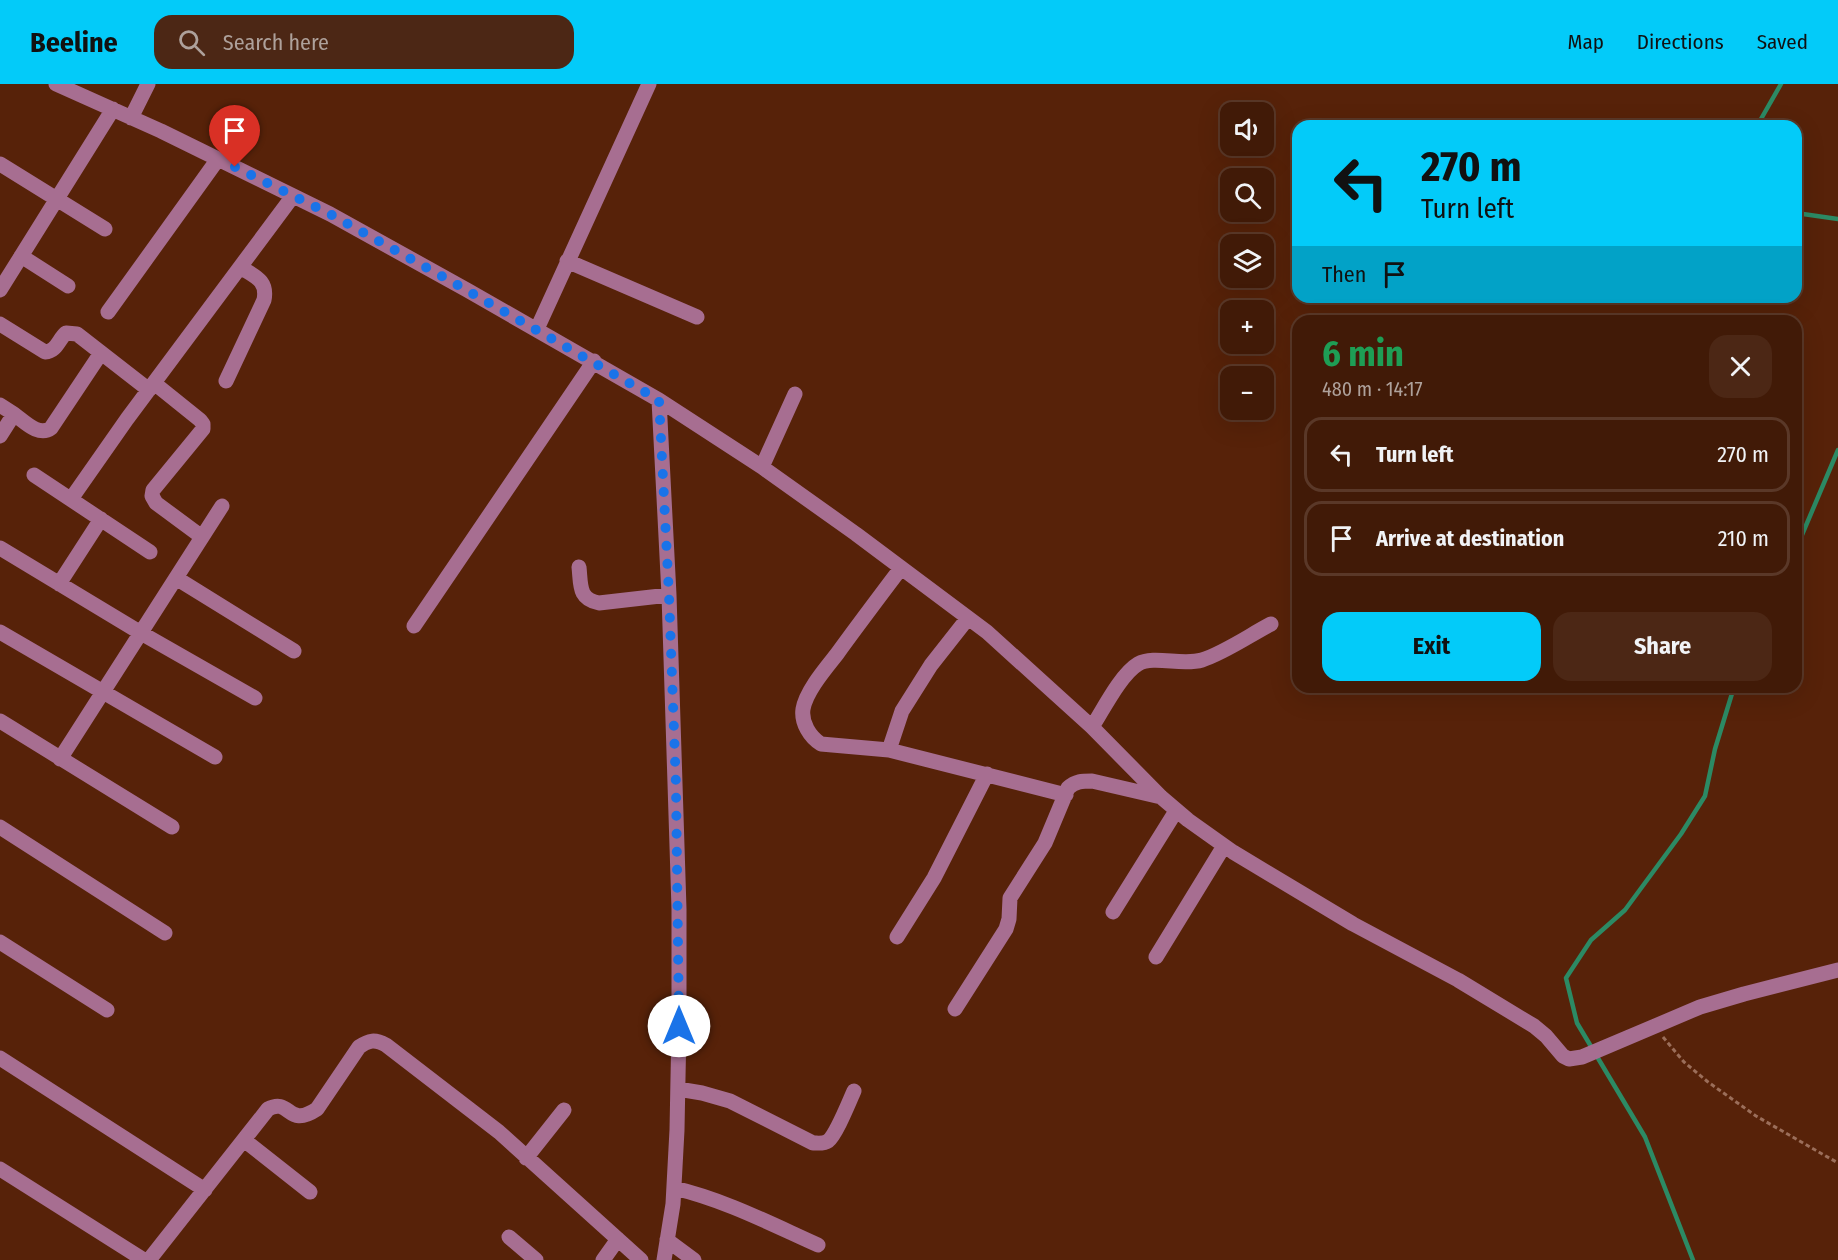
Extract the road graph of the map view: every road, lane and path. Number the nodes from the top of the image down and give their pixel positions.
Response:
1 (56, 84) edge
2 (148, 84) edge
3 (649, 84) edge
4 (112, 110) junction
5 (131, 118) junction
6 (218, 159) junction
7 (0, 164) edge
8 (293, 196) junction
9 (56, 199) junction
10 (105, 229) dead end
11 (21, 256) junction
12 (567, 261) junction
13 (240, 267) junction
14 (68, 286) dead end
15 (0, 290) edge
16 (108, 312) dead end
17 (697, 317) dead end
18 (0, 324) edge
19 (537, 329) junction
20 (101, 353) junction
21 (594, 361) junction
22 (226, 381) dead end
23 (151, 386) junction
24 (795, 394) dead end
25 (659, 400) junction
26 (0, 405) edge
27 (14, 414) junction
28 (0, 436) edge
29 (762, 467) junction
30 (34, 475) dead end
31 (71, 499) junction
32 (222, 506) dead end
33 (101, 519) junction
34 (202, 537) junction
35 (0, 548) edge
36 (150, 552) dead end
37 (579, 567) dead end
38 (901, 568) junction
39 (176, 578) junction
40 (59, 584) junction
41 (669, 595) junction
42 (968, 618) junction
43 (1271, 624) dead end
44 (414, 626) dead end
45 (0, 632) edge
46 (141, 633) junction
47 (294, 651) dead end
48 (103, 692) junction
49 (255, 698) dead end
50 (0, 721) edge
51 (1092, 727) junction
52 (889, 750) junction
53 (215, 757) dead end
54 (60, 759) junction
55 (987, 774) junction
56 (1066, 795) junction
57 (1161, 797) junction
58 (1176, 811) junction
59 (0, 827) edge
60 (172, 827) dead end
61 (1224, 846) junction
62 (1113, 912) dead end
63 (165, 933) dead end
64 (897, 937) dead end
65 (0, 942) edge
66 (1156, 957) dead end
67 (1838, 970) edge
68 (955, 1009) dead end
69 (107, 1010) dead end
70 (1654, 1026) junction
71 (0, 1058) edge
72 (678, 1089) junction
73 (854, 1091) dead end
74 (564, 1110) dead end
75 (244, 1140) junction
76 (526, 1158) junction
77 (1838, 1163) edge
78 (0, 1169) edge
79 (674, 1188) junction
80 (205, 1190) junction
81 (310, 1192) dead end
82 (509, 1237) dead end
83 (618, 1239) junction
84 (668, 1240) junction
85 (818, 1245) dead end
86 (147, 1260) edge
87 (536, 1260) edge
88 (603, 1260) edge
89 (641, 1260) edge
90 (664, 1260) edge
91 (694, 1260) edge

1 - 4 street
2 - 5 street
3 - 12 street
4 - 5 street
4 - 9 street
5 - 6 street
6 - 8 street
6 - 16 street
7 - 9 street
8 - 13 street
8 - 19 street
9 - 10 street
9 - 11 street
11 - 14 street
11 - 15 street
12 - 17 street
12 - 19 street
13 - 22 street
13 - 23 street
18 - 20 street
19 - 21 street
20 - 23 street
20 - 27 street
21 - 25 street
21 - 44 street
23 - 31 street
23 - 34 street
24 - 29 street
25 - 29 street
25 - 41 street
26 - 27 street
27 - 28 street
29 - 38 street
30 - 31 street
31 - 33 street
32 - 34 street
33 - 36 street
33 - 40 street
34 - 39 street
35 - 40 street
37 - 41 street
38 - 42 street
38 - 52 street
39 - 46 street
39 - 47 street
40 - 46 street
41 - 72 street
42 - 51 street
42 - 52 street
43 - 51 street
45 - 48 street
46 - 48 street
46 - 49 street
48 - 53 street
48 - 54 street
50 - 54 street
51 - 57 street
52 - 55 street
54 - 60 street
55 - 56 street
55 - 64 street
56 - 57 street
56 - 68 street
57 - 58 street
58 - 61 street
58 - 62 street
59 - 63 street
61 - 66 street
61 - 70 street
65 - 69 street
67 - 70 street
70 - 77 path
71 - 80 street
72 - 73 street
72 - 79 street
74 - 76 street
75 - 76 street
75 - 80 street
75 - 81 street
76 - 83 street
78 - 86 street
79 - 84 street
79 - 85 street
80 - 86 street
82 - 87 street
83 - 88 street
83 - 89 street
84 - 90 street
84 - 91 street

